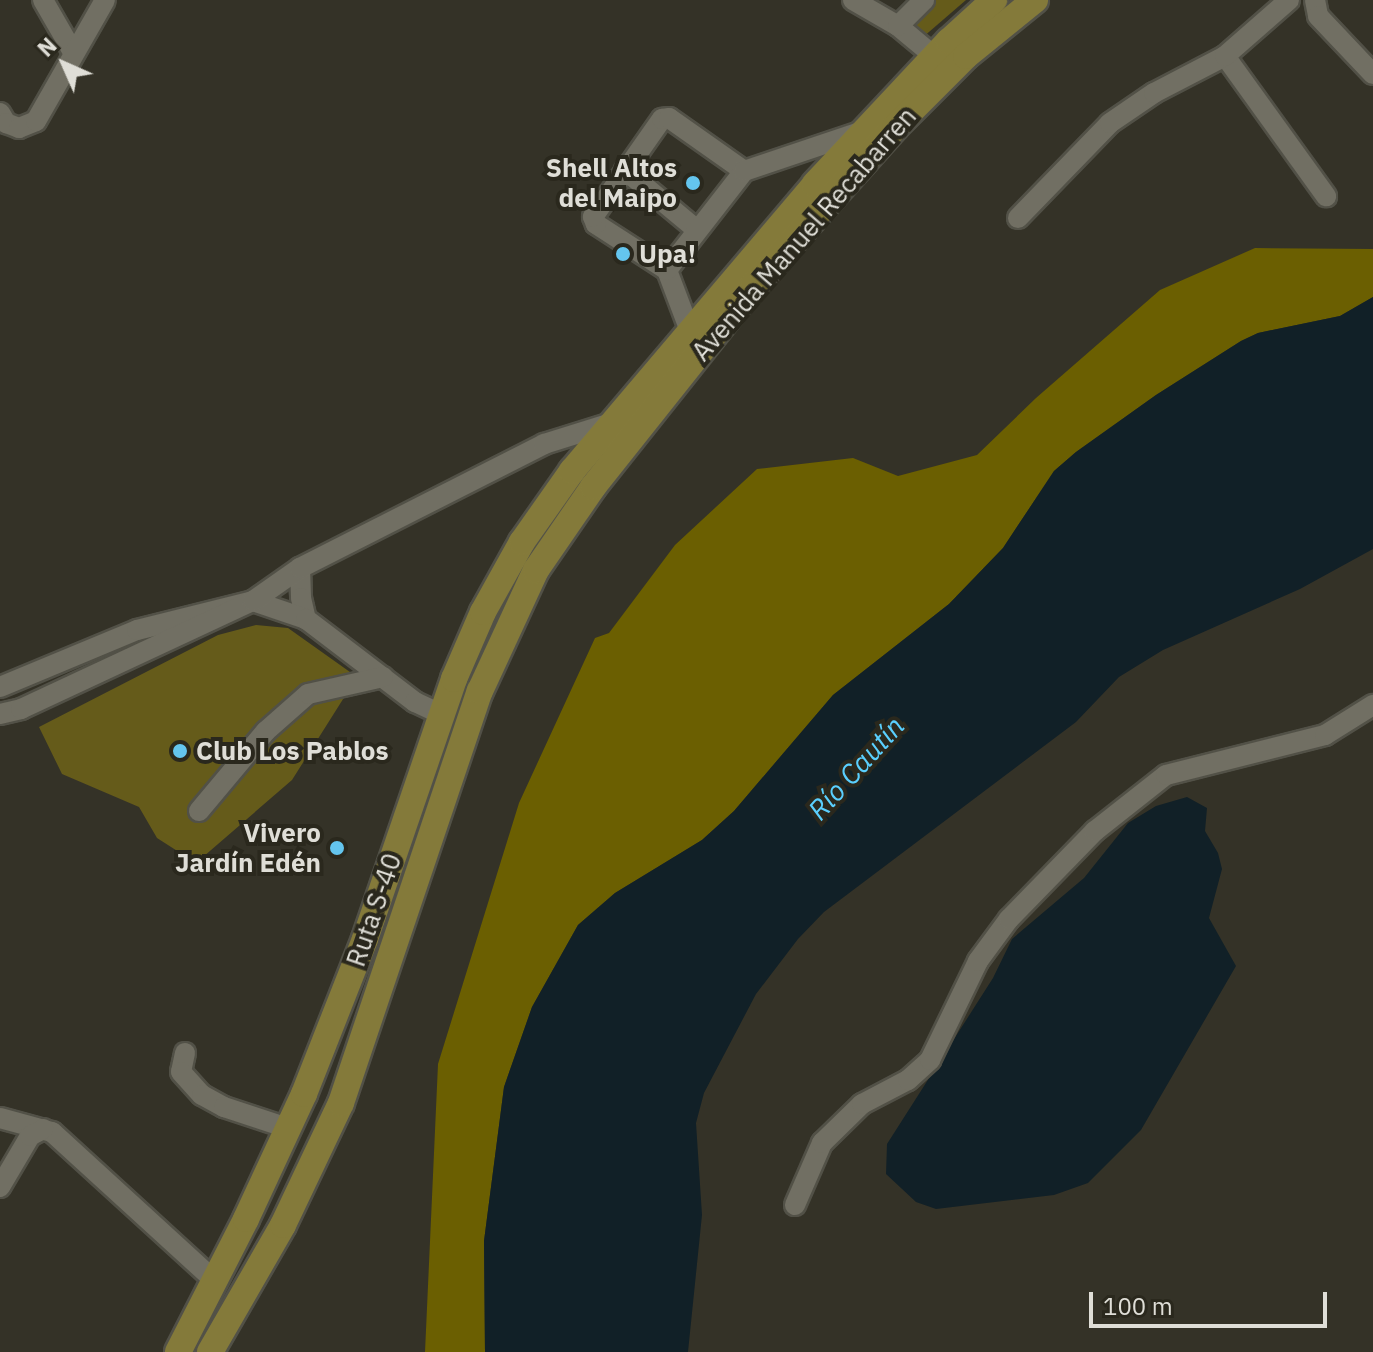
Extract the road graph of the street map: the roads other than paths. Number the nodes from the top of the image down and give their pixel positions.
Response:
1 (43, 0) edge
2 (105, 0) edge
3 (853, 0) edge
4 (924, 0) edge
5 (994, 0) edge
6 (1035, 0) edge
7 (1289, 0) edge
8 (1315, 0) edge
9 (898, 26) junction
10 (74, 54) junction
11 (934, 56) junction
12 (1225, 56) junction
13 (1373, 74) edge
14 (3, 118) edge
15 (863, 131) junction
16 (625, 170) junction
17 (744, 171) junction
18 (1326, 196) dead end
19 (1018, 218) dead end
20 (697, 230) junction
21 (667, 270) junction
22 (690, 331) junction
23 (614, 422) junction
24 (544, 444) junction
25 (583, 479) junction
26 (300, 568) junction
27 (253, 601) junction
28 (306, 619) junction
29 (383, 677) junction
30 (0, 687) edge
31 (1373, 705) edge
32 (0, 714) edge
33 (441, 714) junction
34 (468, 722) junction
35 (199, 811) dead end
36 (185, 1053) dead end
37 (0, 1118) edge
38 (288, 1128) junction
39 (43, 1129) junction
40 (0, 1187) edge
41 (795, 1205) dead end
42 (215, 1281) junction
43 (178, 1352) edge
44 (210, 1352) edge

1 - 10 street
2 - 10 street
3 - 9 street
4 - 9 street
5 - 11 main road, Avenida Manuel Recabarren
6 - 25 main road, Avenida Manuel Recabarren
7 - 12 street
8 - 13 street
9 - 11 street
10 - 14 street
11 - 15 main road, Avenida Manuel Recabarren
12 - 18 street
12 - 19 street
15 - 17 street
15 - 22 main road, Avenida Manuel Recabarren
16 - 17 street
16 - 20 street
16 - 21 street
17 - 20 street
20 - 21 street
21 - 22 street
22 - 23 main road, Avenida Manuel Recabarren
23 - 24 street
23 - 25 main road, Avenida Manuel Recabarren
24 - 25 street
24 - 26 street
25 - 33 main road, Ruta S-40
25 - 34 main road, Ruta S-40
26 - 27 street
26 - 28 street
27 - 28 street
27 - 30 street
27 - 32 street
28 - 29 street
29 - 33 street
29 - 35 street
31 - 41 street
33 - 34 main road
33 - 38 main road, Ruta S-40
34 - 44 main road, Ruta S-40
36 - 38 street
37 - 39 street
38 - 42 main road, Ruta S-40
39 - 40 street
39 - 42 street
42 - 43 main road, Ruta S-40

